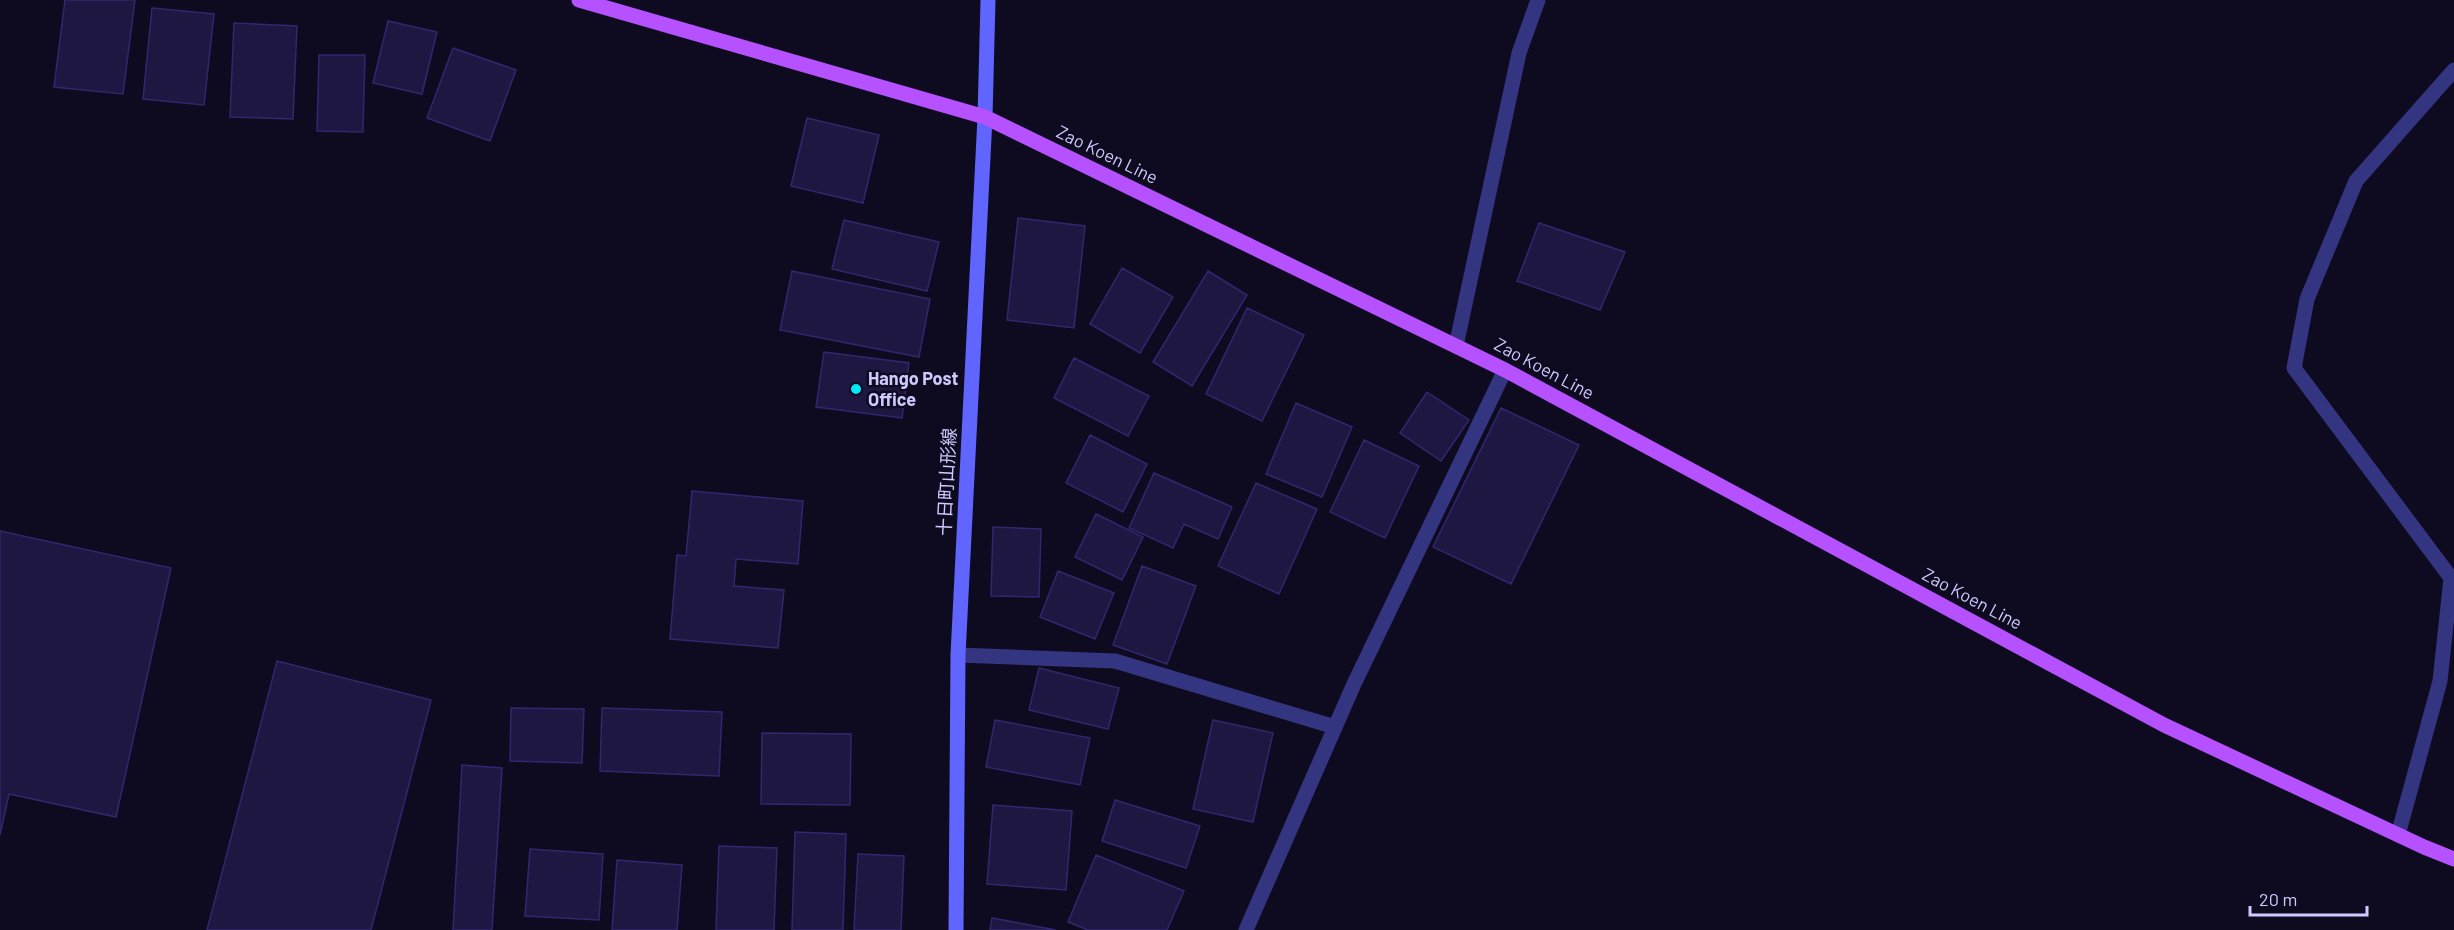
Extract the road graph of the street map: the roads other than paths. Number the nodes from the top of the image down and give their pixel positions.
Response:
1 (579, 0) edge
2 (988, 0) edge
3 (1538, 0) edge
4 (2454, 70) edge
5 (985, 117) junction
6 (1456, 346) junction
7 (1505, 370) junction
8 (958, 655) junction
9 (1335, 727) junction
10 (2398, 835) junction
11 (2454, 859) edge
12 (956, 930) edge
13 (1246, 930) edge

1 - 5 main road, Zao Koen Line
2 - 5 main road, 十日町山形線
3 - 6 lane
4 - 10 lane
5 - 6 main road, Zao Koen Line
5 - 8 main road, 十日町山形線
6 - 7 main road, Zao Koen Line
7 - 9 lane
7 - 10 main road, Zao Koen Line
8 - 9 lane
8 - 12 main road, 十日町山形線
9 - 13 lane
10 - 11 main road, Zao Koen Line

